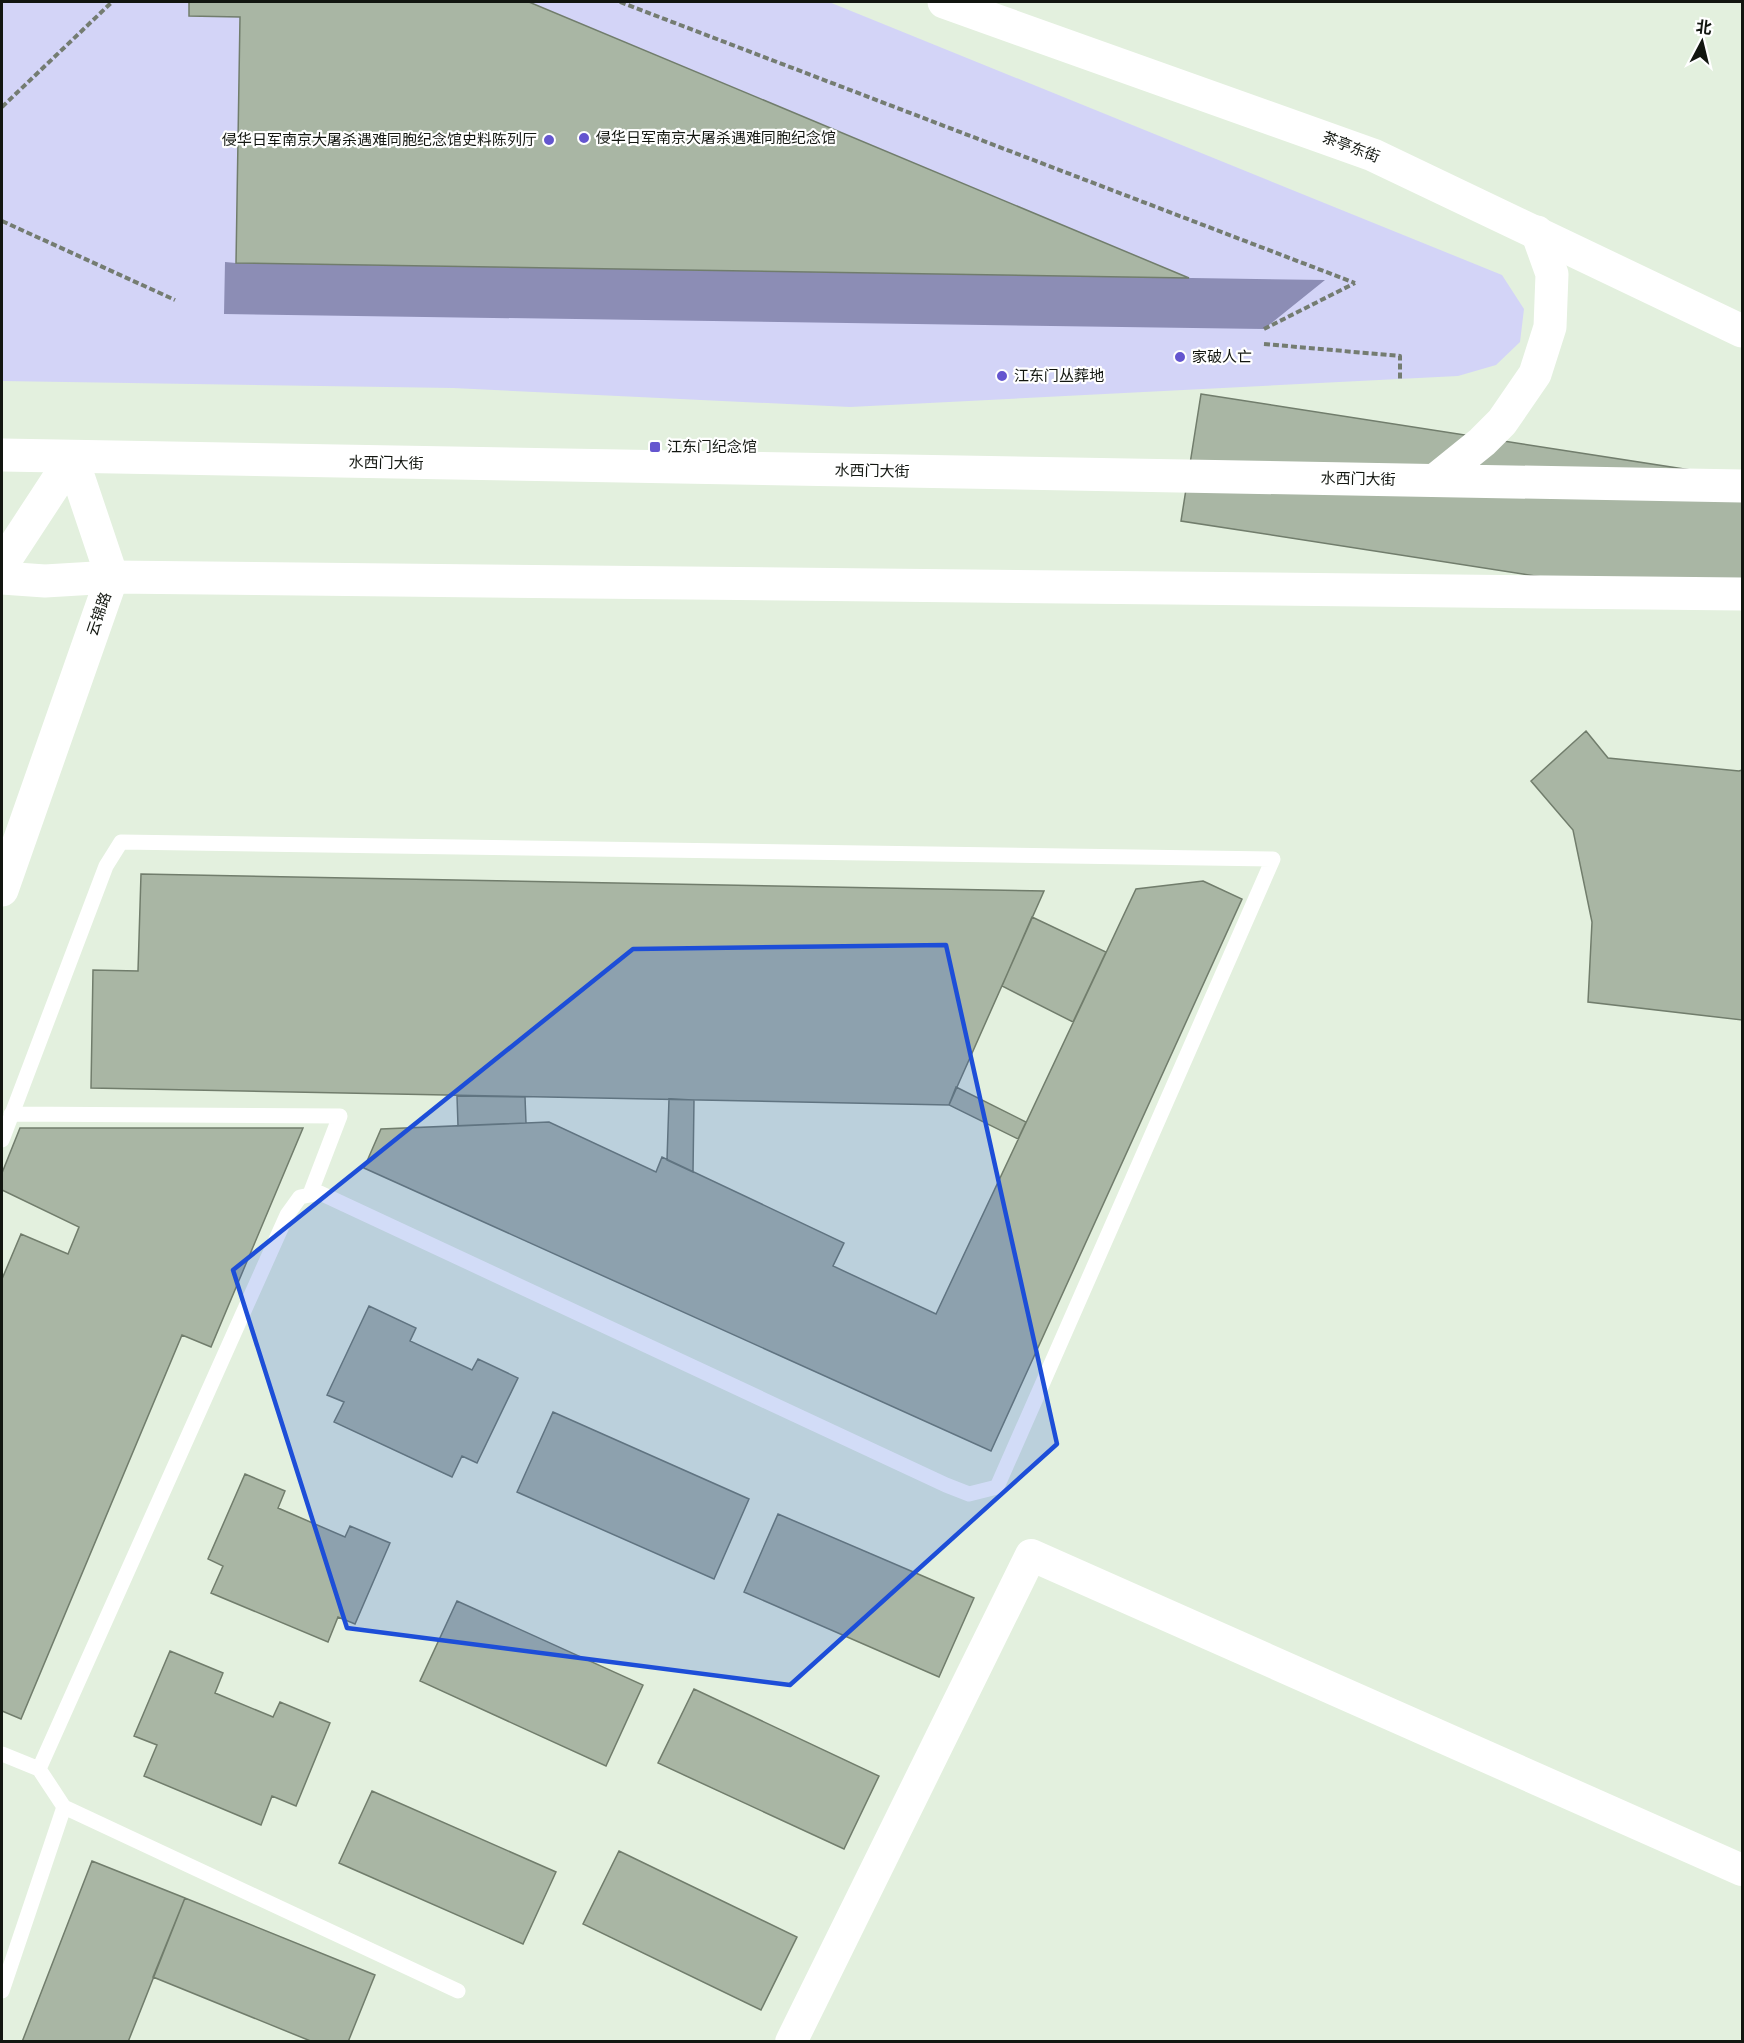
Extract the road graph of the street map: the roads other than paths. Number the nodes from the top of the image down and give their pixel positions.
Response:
1 (944, 2) edge
2 (1537, 232) junction
3 (1743, 331) edge
4 (2, 455) edge
5 (72, 458) junction
6 (1435, 480) junction
7 (1743, 486) edge
8 (2, 565) edge
9 (2, 578) edge
10 (112, 578) junction
11 (1743, 594) edge
12 (2, 890) edge
13 (11, 1114) junction
14 (2, 1140) edge
15 (310, 1194) junction
16 (2, 1754) edge
17 (39, 1769) junction
18 (64, 1807) junction
19 (1743, 1870) edge
20 (2, 1991) edge
21 (458, 1991) dead end
22 (791, 2042) edge

1 - 2 main road, 茶亭东街
2 - 3 main road, 茶亭东街
2 - 6 main road
4 - 5 main road, 水西门大街
5 - 6 main road, 水西门大街
5 - 8 main road
5 - 10 main road, 云锦路
6 - 7 main road, 水西门大街
9 - 10 main road
10 - 11 main road
10 - 12 main road, 云锦路
13 - 14 lane
13 - 15 lane
13 - 15 lane
15 - 17 lane
16 - 17 lane
17 - 18 lane
18 - 20 lane
18 - 21 lane
19 - 22 street

